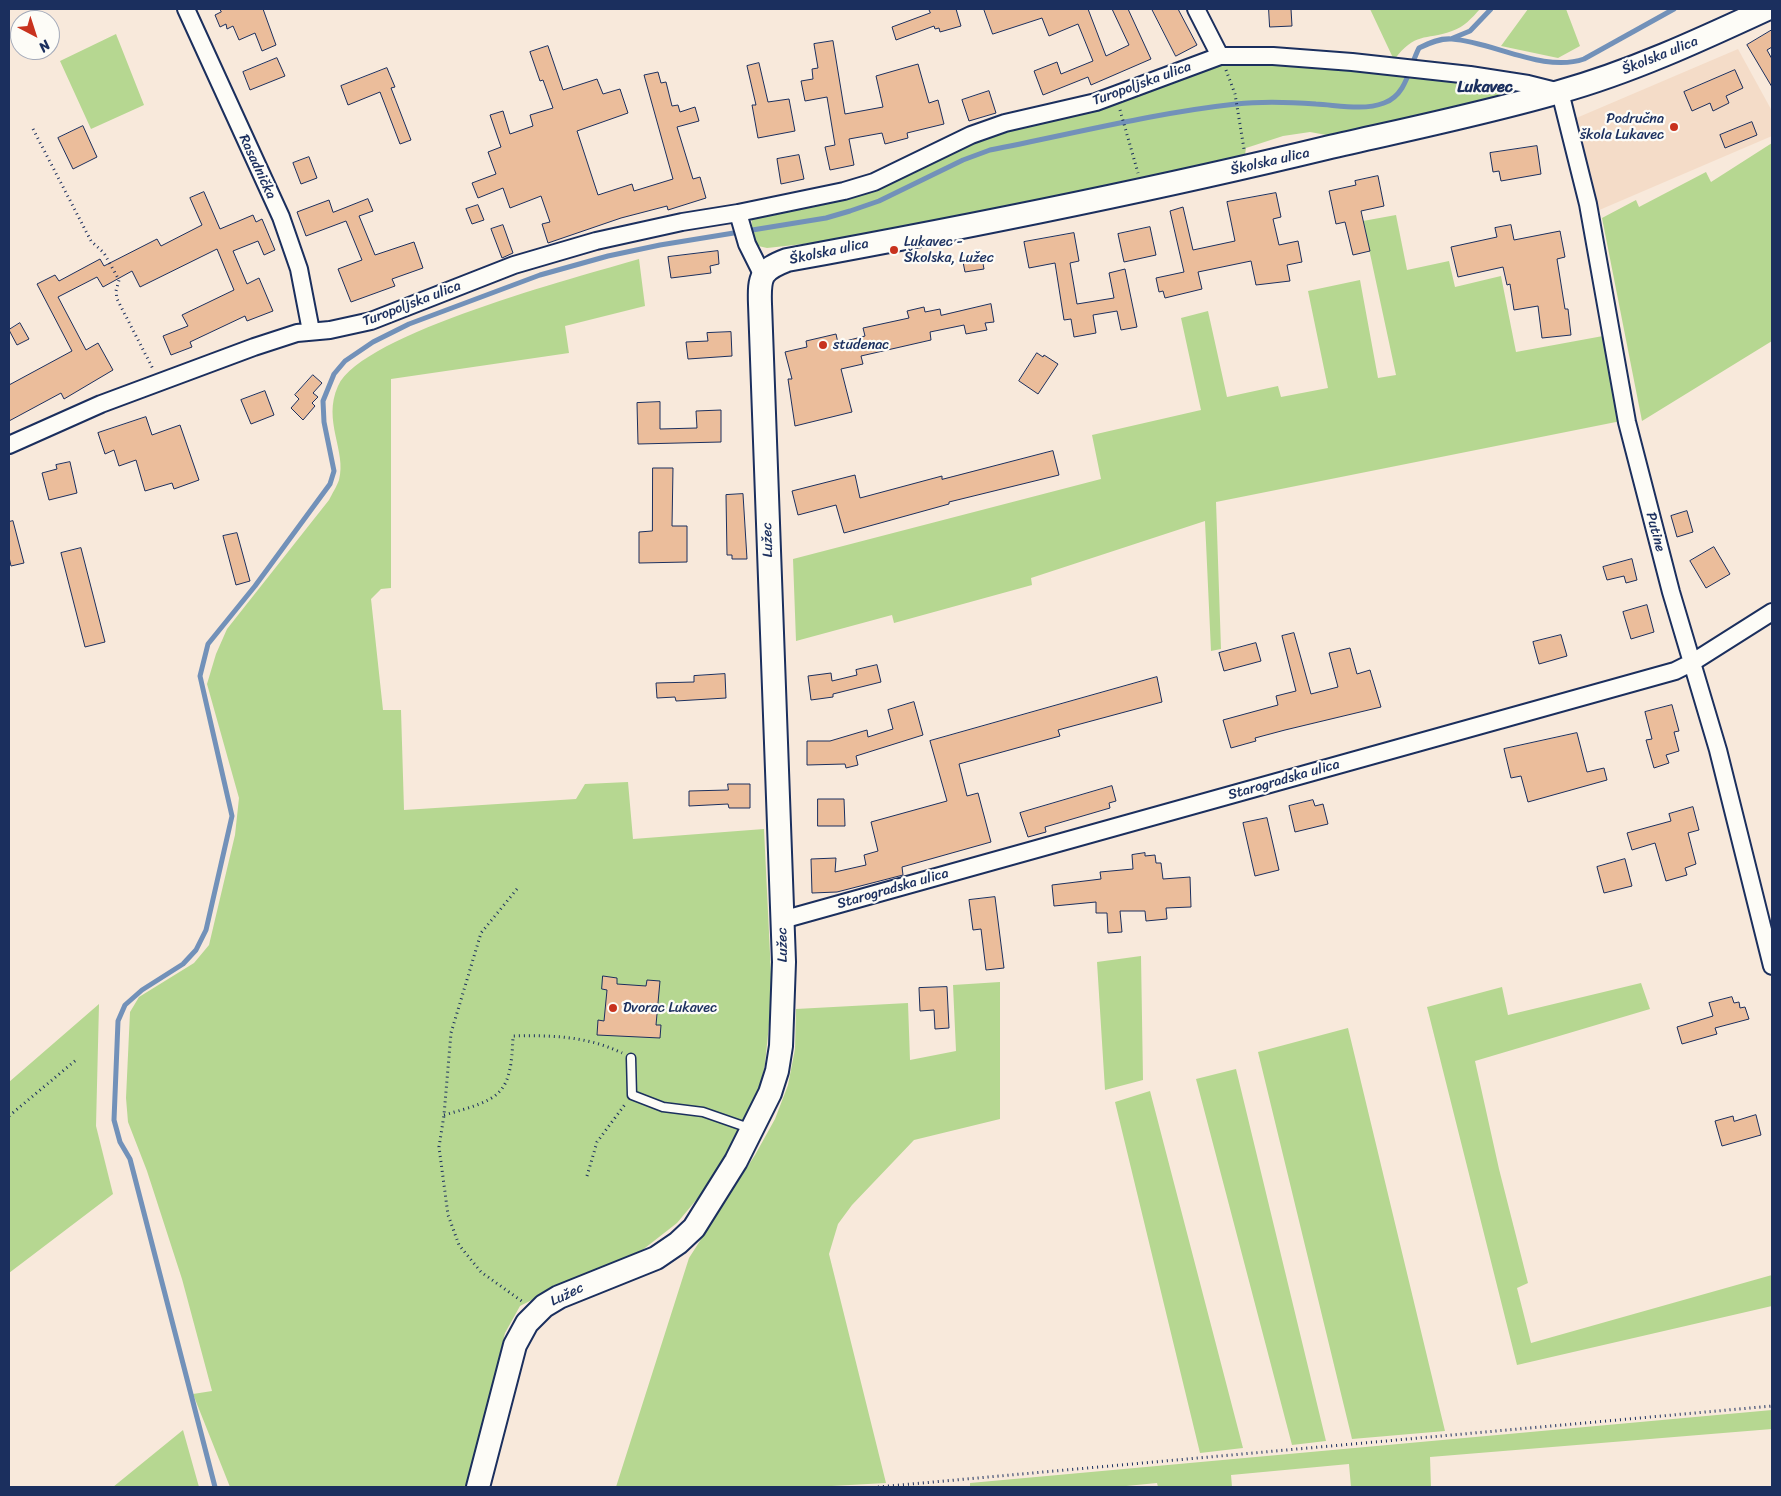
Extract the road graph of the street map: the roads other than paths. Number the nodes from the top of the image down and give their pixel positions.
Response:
1 (186, 9) edge
2 (1196, 9) edge
3 (1767, 9) edge
4 (1220, 56) junction
5 (1560, 92) junction
6 (739, 218) junction
7 (762, 274) junction
8 (310, 331) junction
9 (9, 445) edge
10 (1772, 612) edge
11 (1693, 662) junction
12 (782, 920) junction
13 (1772, 966) edge
14 (631, 1058) road end
15 (753, 1130) junction
16 (478, 1487) edge

1 - 8 street, Rasadnička
2 - 4 street
3 - 5 street, Školska ulica
4 - 5 street, Turopoljska ulica
4 - 6 street, Turopoljska ulica
5 - 7 street, Školska ulica
5 - 11 street, Putine
6 - 7 street
6 - 8 street, Turopoljska ulica
7 - 12 street, Lužec
8 - 9 street, Turopoljska ulica
10 - 11 street, Starogradska ulica
11 - 12 street, Starogradska ulica
11 - 13 street, Putine
12 - 15 street, Lužec
14 - 15 lane
15 - 16 street, Lužec

